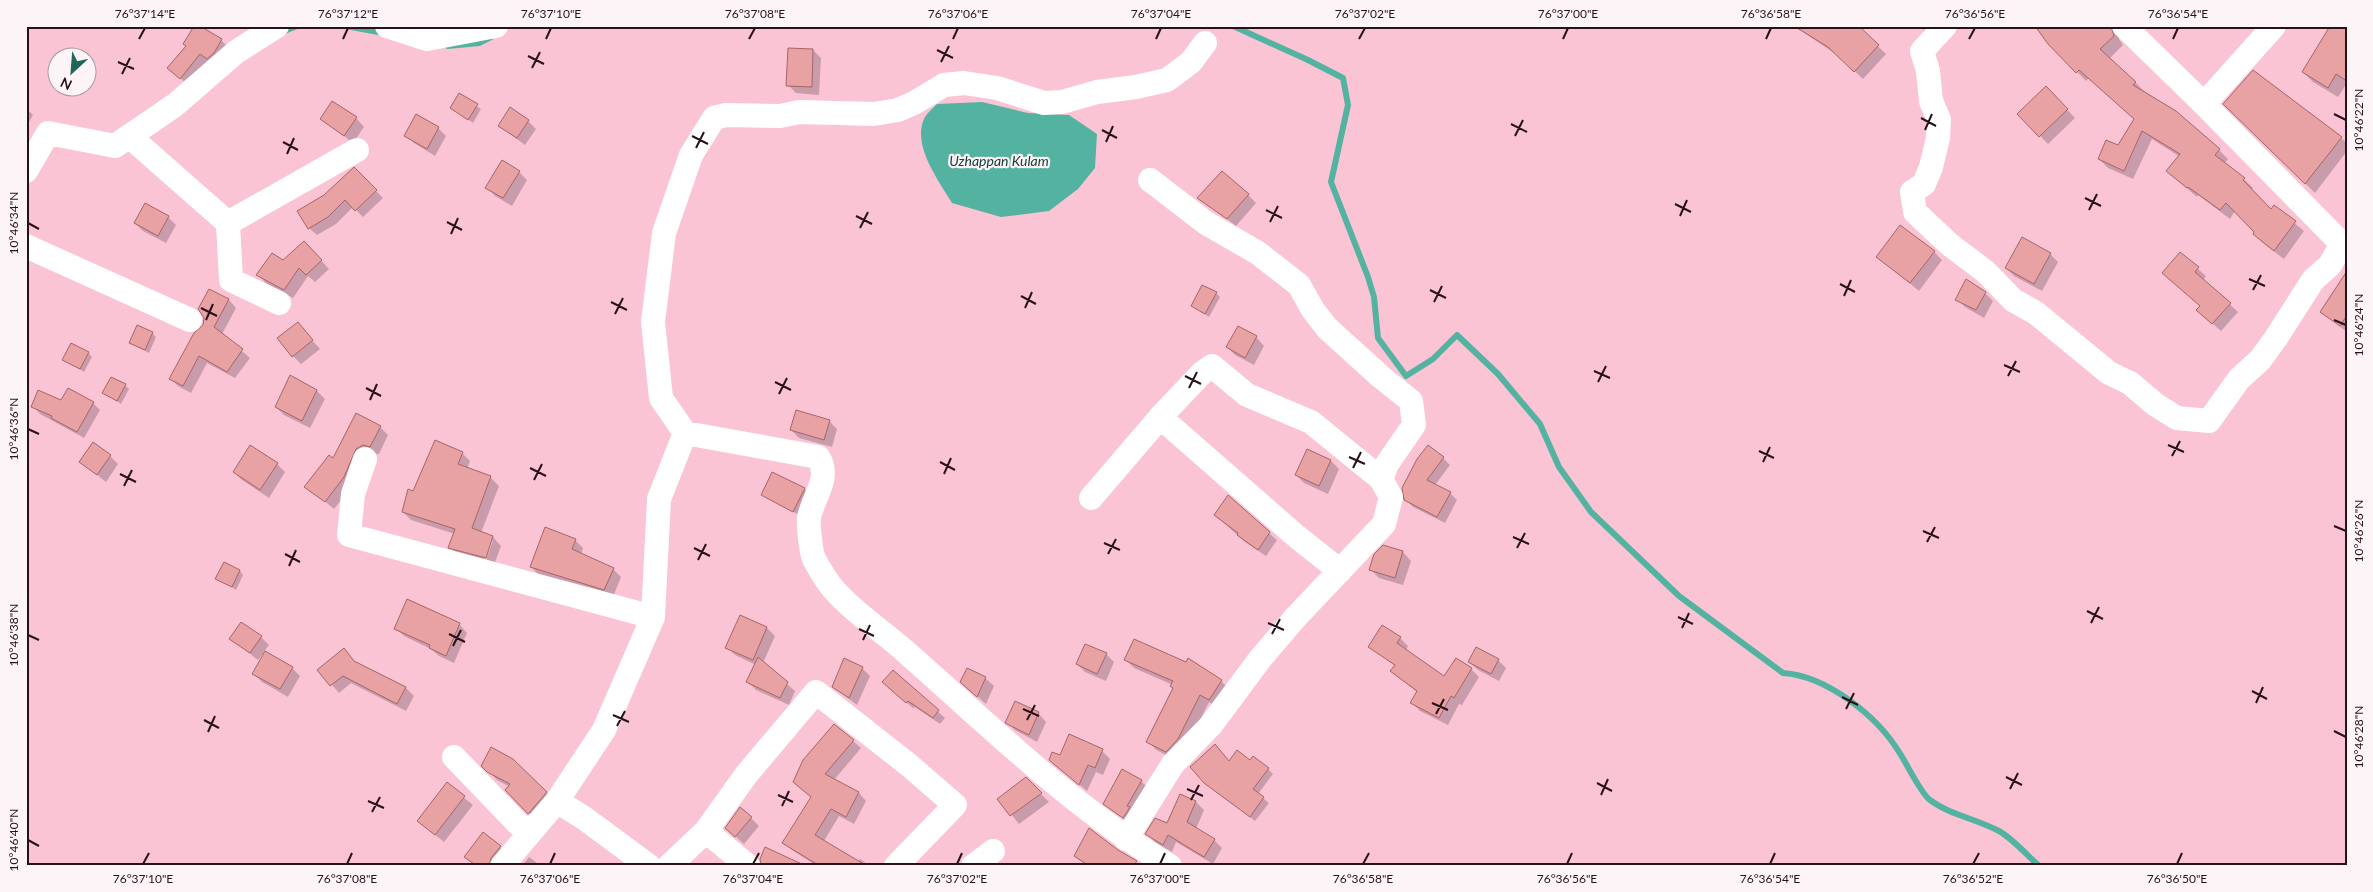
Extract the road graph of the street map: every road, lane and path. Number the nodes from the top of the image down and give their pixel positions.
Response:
1 (277, 26) edge
2 (387, 26) edge
3 (496, 26) edge
4 (1945, 26) edge
5 (2124, 26) edge
6 (2274, 26) edge
7 (1205, 43) dead end
8 (2204, 104) junction
9 (129, 136) junction
10 (357, 150) dead end
11 (30, 156) edge
12 (1150, 180) dead end
13 (228, 223) junction
14 (26, 246) edge
15 (2344, 246) edge
16 (279, 303) dead end
17 (190, 320) dead end
18 (1160, 417) junction
19 (684, 433) junction
20 (365, 459) dead end
21 (1381, 478) junction
22 (1091, 498) dead end
23 (1340, 571) junction
24 (653, 617) junction
25 (454, 757) dead end
26 (557, 801) junction
27 (706, 831) junction
28 (528, 834) junction
29 (1126, 839) junction
30 (993, 851) dead end
31 (502, 866) edge
32 (649, 866) edge
33 (669, 866) edge
34 (748, 866) edge
35 (896, 866) edge
36 (973, 866) edge
37 (1170, 866) edge

1 - 9 street
2 - 3 street
4 - 15 street
5 - 8 street
6 - 8 street
7 - 19 street
8 - 15 street
9 - 11 street
9 - 13 street
10 - 13 street
12 - 21 street
13 - 16 street
14 - 17 street
18 - 21 street
18 - 22 street
18 - 23 street
19 - 24 street
19 - 29 street
20 - 24 street
21 - 23 street
23 - 29 street
24 - 26 street
25 - 28 street
26 - 28 street
26 - 32 street
27 - 33 street
27 - 34 street
27 - 35 street
28 - 31 street
29 - 37 street
30 - 36 street

